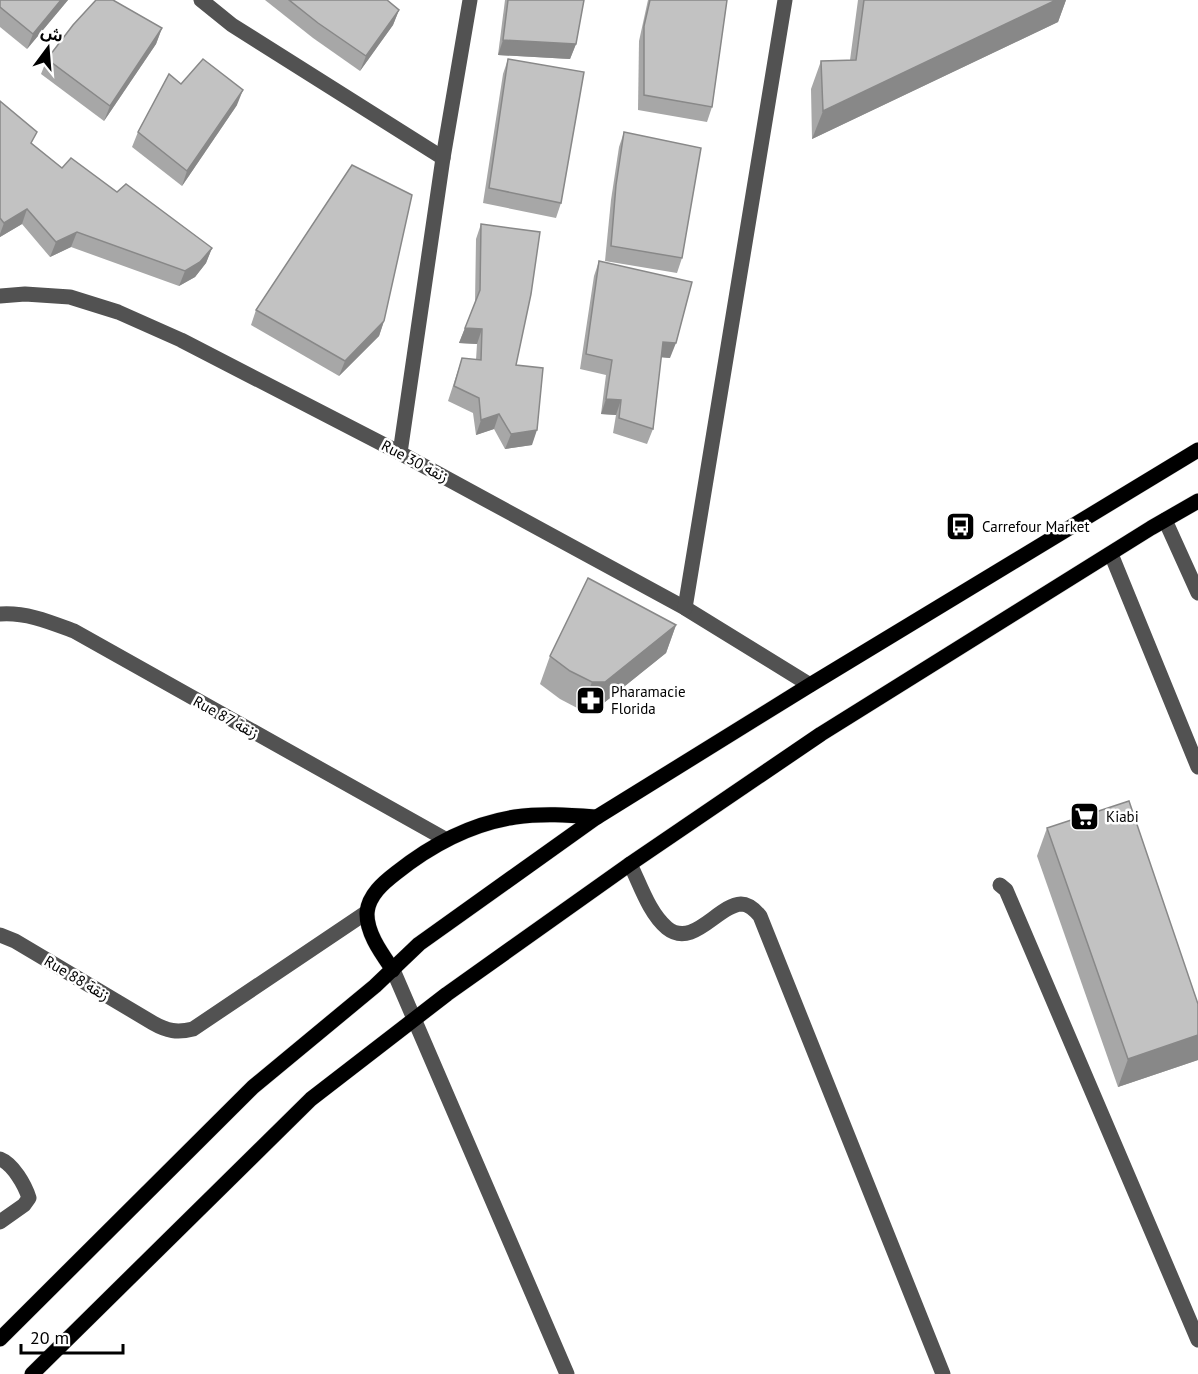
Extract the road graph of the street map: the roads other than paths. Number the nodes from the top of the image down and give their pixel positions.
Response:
1 (201, 0) edge
2 (470, 0) edge
3 (784, 0) edge
4 (443, 158) junction
5 (0, 296) edge
6 (1198, 450) edge
7 (400, 453) junction
8 (1198, 501) edge
9 (1165, 520) junction
10 (1111, 554) junction
11 (1198, 593) edge
12 (685, 608) junction
13 (0, 614) edge
14 (810, 685) junction
15 (1198, 766) edge
16 (597, 817) junction
17 (445, 839) junction
18 (630, 864) junction
19 (1000, 885) dead end
20 (367, 912) junction
21 (0, 935) edge
22 (393, 970) junction
23 (415, 1020) junction
24 (0, 1159) edge
25 (0, 1222) edge
26 (0, 1339) edge
27 (1198, 1340) edge
28 (32, 1374) edge
29 (567, 1374) edge
30 (943, 1374) edge

1 - 4 street
2 - 4 street
3 - 12 street
4 - 7 street
5 - 7 street, Rue 30 زنقة
6 - 14 main road
7 - 12 street, Rue 30 زنقة
8 - 9 main road
9 - 10 main road
9 - 11 street
10 - 15 street
10 - 18 main road
12 - 14 street, Rue 30 زنقة
13 - 17 street, Rue 87 زنقة
14 - 16 main road
16 - 17 main road
16 - 22 main road
17 - 20 main road
18 - 23 main road
18 - 30 street
19 - 27 street
20 - 21 street, Rue 88 زنقة
20 - 22 main road
22 - 23 street
22 - 26 main road
23 - 28 main road
23 - 29 street
24 - 25 street

